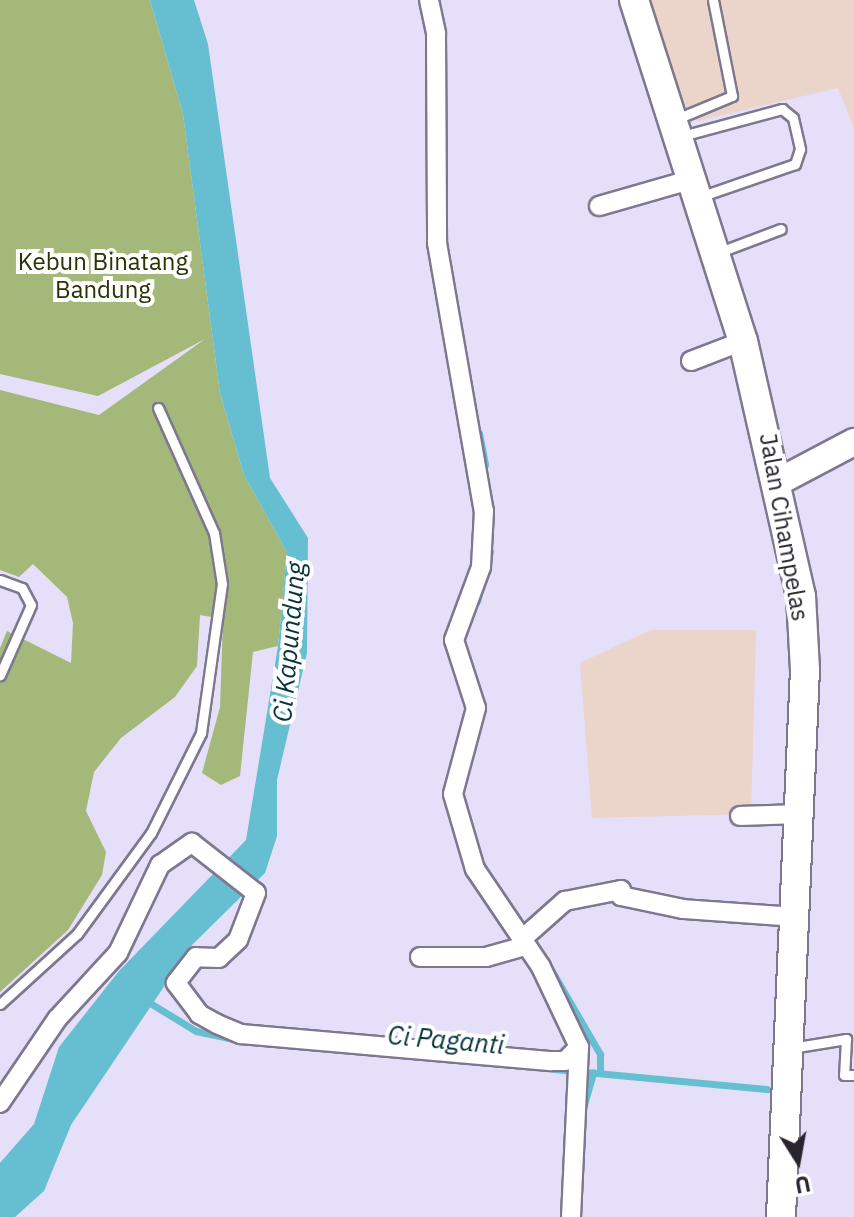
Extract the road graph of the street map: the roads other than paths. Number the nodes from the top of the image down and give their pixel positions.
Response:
1 (429, 0) edge
2 (634, 0) edge
3 (713, 0) edge
4 (676, 128) junction
5 (696, 188) junction
6 (599, 206) dead end
7 (781, 229) dead end
8 (717, 253) junction
9 (743, 341) junction
10 (691, 361) dead end
11 (158, 408) dead end
12 (854, 442) edge
13 (780, 481) junction
14 (0, 580) edge
15 (0, 675) edge
16 (799, 814) junction
17 (740, 816) dead end
18 (794, 917) junction
19 (525, 940) junction
20 (420, 957) dead end
21 (0, 1004) edge
22 (788, 1049) junction
23 (578, 1064) junction
24 (854, 1075) edge
25 (0, 1103) edge
26 (571, 1217) edge
27 (781, 1217) edge

1 - 19 street
2 - 4 main road, Jalan Cihampelas
3 - 4 lane
4 - 5 main road, Jalan Cihampelas
4 - 5 lane
5 - 6 street
5 - 8 main road, Jalan Cihampelas
7 - 8 lane
8 - 9 main road, Jalan Cihampelas
9 - 10 street
9 - 13 main road, Jalan Cihampelas
11 - 21 lane
12 - 13 main road
13 - 16 main road, Jalan Cihampelas
14 - 15 lane
16 - 17 street
16 - 18 main road, Jalan Cihampelas
18 - 19 street
18 - 22 main road, Jalan Cihampelas
19 - 20 street
19 - 23 street
22 - 24 lane
22 - 27 main road, Jalan Cihampelas
23 - 25 street
23 - 26 street

